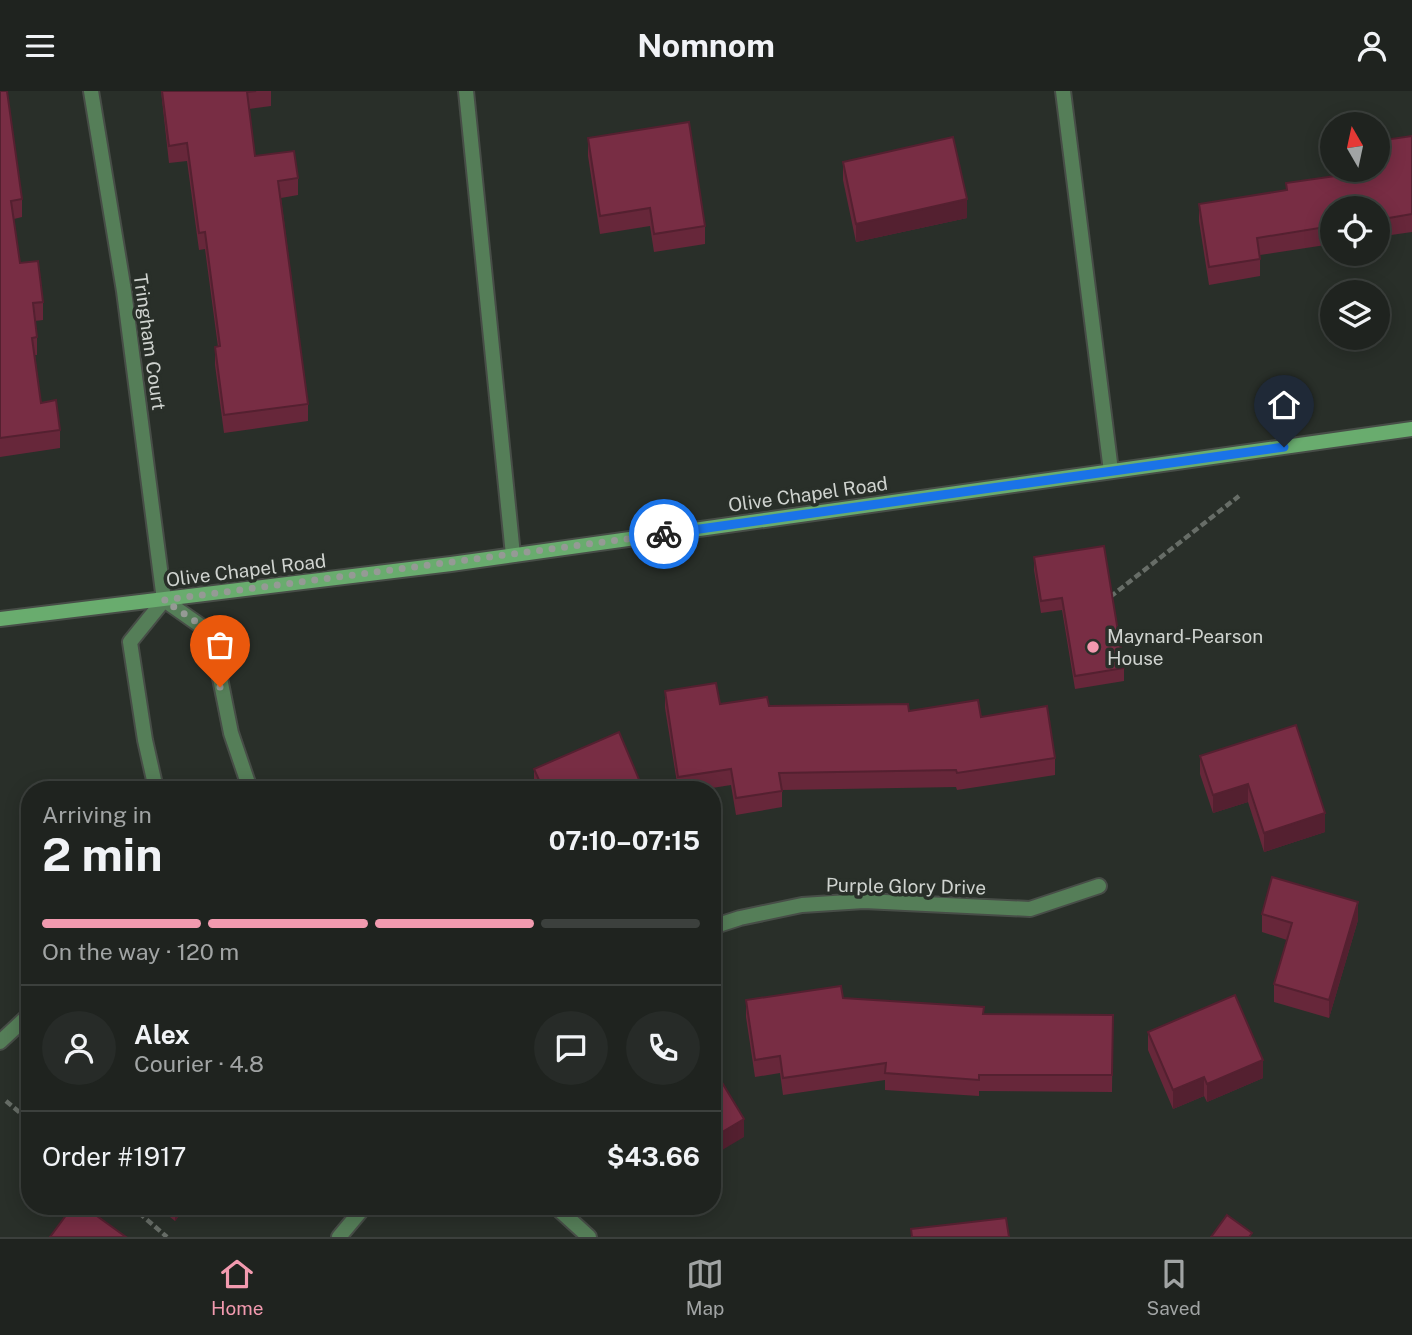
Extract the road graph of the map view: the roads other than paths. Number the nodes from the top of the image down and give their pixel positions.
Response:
1 (91, 91) edge
2 (466, 91) edge
3 (1063, 91) edge
4 (1412, 429) edge
5 (1111, 471) junction
6 (513, 555) junction
7 (164, 600) junction
8 (0, 619) edge
9 (154, 781) edge
10 (247, 781) edge
11 (1099, 885) dead end
12 (721, 924) edge
13 (21, 1022) edge
14 (0, 1042) edge
15 (357, 1215) edge
16 (565, 1215) edge
17 (339, 1237) edge
18 (589, 1237) edge

1 - 7 street, Tringham Court
2 - 6 street
3 - 5 street
4 - 5 main road, Olive Chapel Road
5 - 6 main road, Olive Chapel Road
6 - 7 main road, Olive Chapel Road
7 - 8 main road, Olive Chapel Road
7 - 9 street
7 - 10 street
11 - 12 street, Purple Glory Drive
13 - 14 street
15 - 17 street
16 - 18 street

